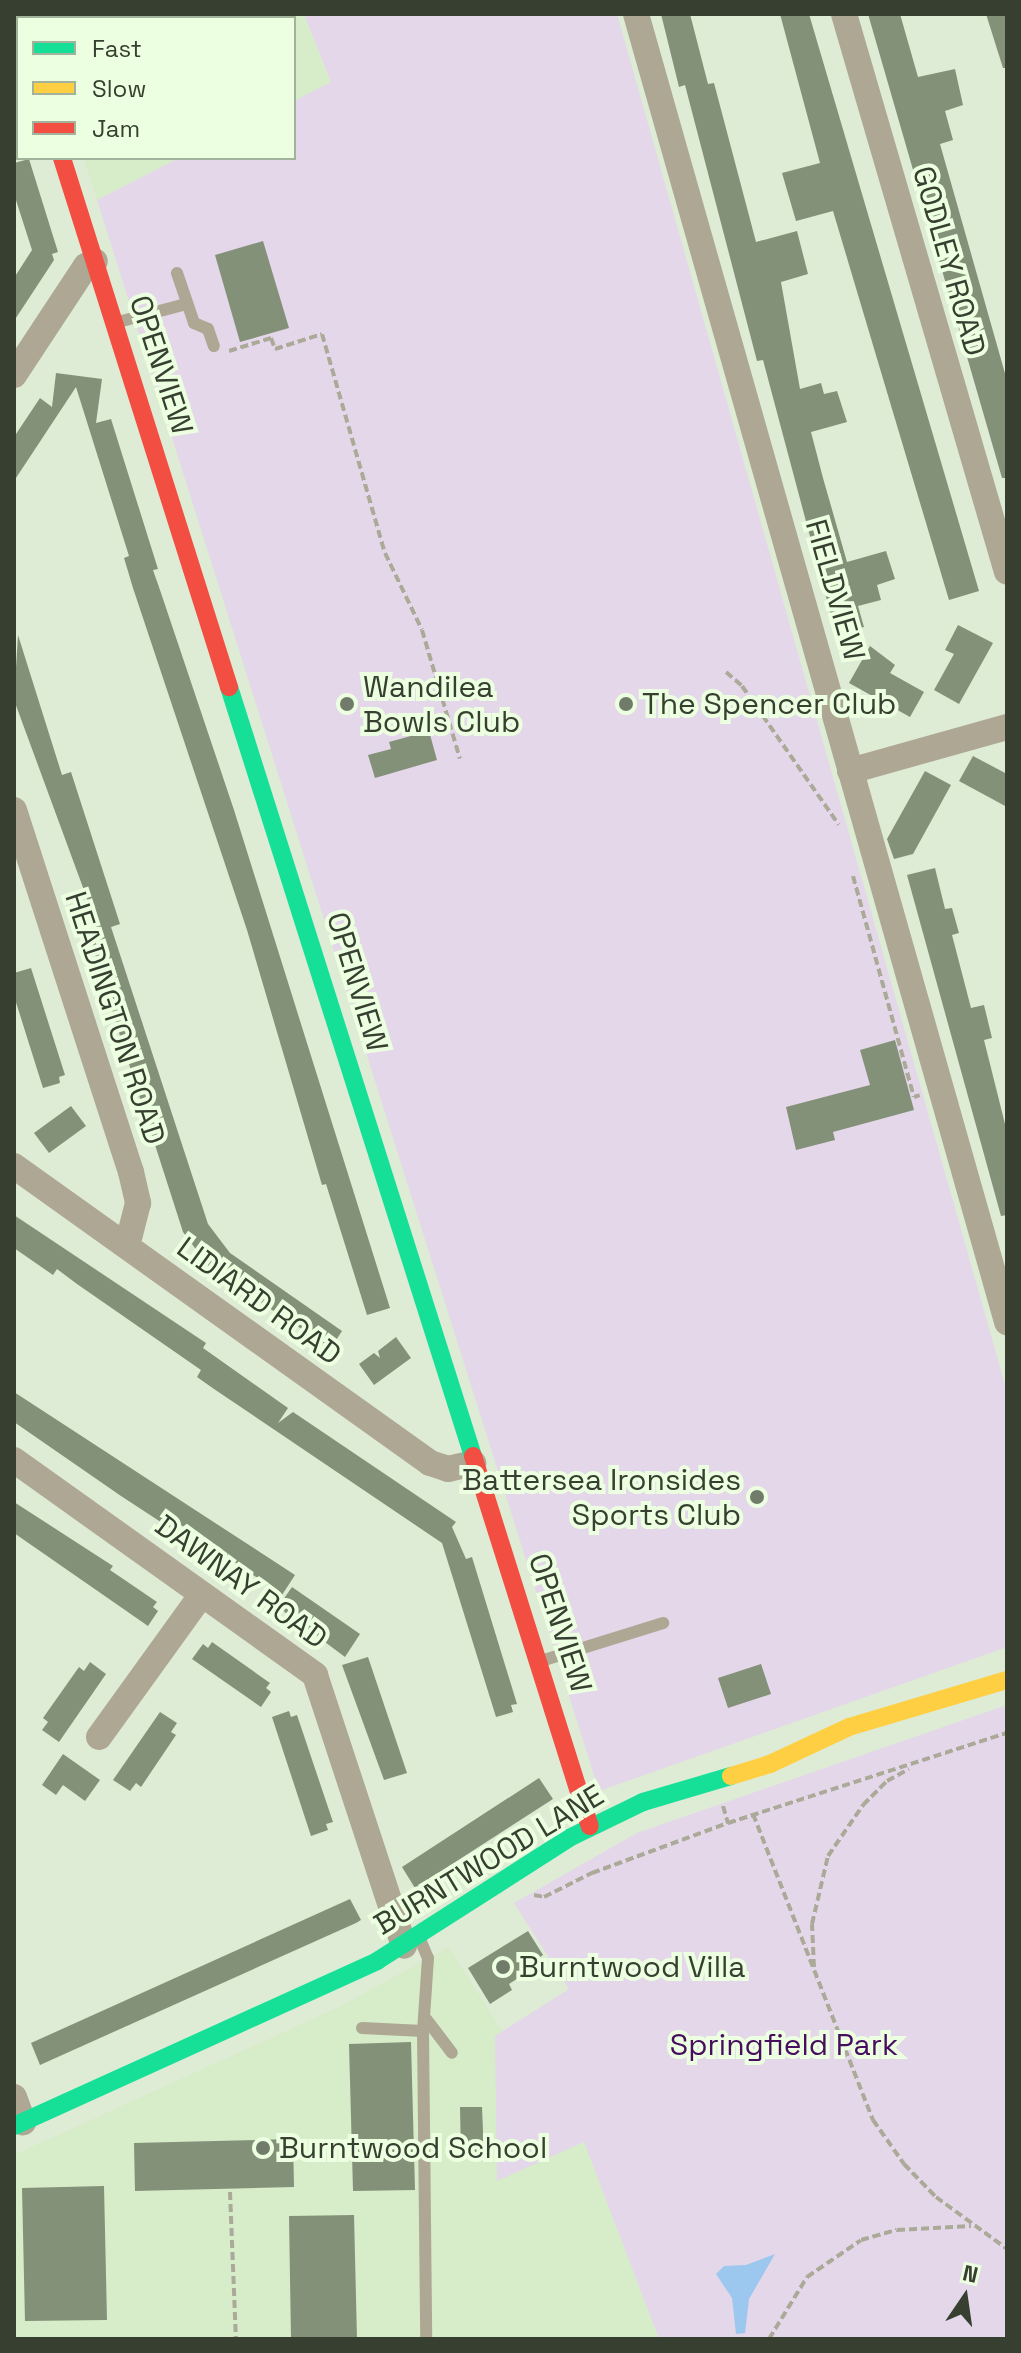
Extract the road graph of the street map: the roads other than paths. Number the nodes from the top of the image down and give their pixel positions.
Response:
1 (636, 14) edge
2 (844, 14) edge
3 (63, 160) edge
4 (95, 261) junction
5 (177, 273) dead end
6 (186, 304) junction
7 (114, 323) junction
8 (214, 346) road end
9 (14, 375) edge
10 (1007, 572) edge
11 (1007, 727) edge
12 (850, 771) junction
13 (14, 810) edge
14 (14, 1166) edge
15 (127, 1246) junction
16 (1007, 1322) edge
17 (14, 1460) edge
18 (473, 1463) junction
19 (202, 1594) junction
20 (663, 1623) dead end
21 (538, 1662) junction
22 (1007, 1680) edge
23 (99, 1737) dead end
24 (786, 1757) junction
25 (670, 1795) junction
26 (590, 1826) junction
27 (412, 1941) junction
28 (425, 2025) junction
29 (362, 2028) dead end
30 (452, 2053) dead end
31 (14, 2097) edge
32 (18, 2124) edge
33 (426, 2339) edge

1 - 12 street, FIELDVIEW
2 - 10 street, GODLEY ROAD
3 - 4 street, OPENVIEW
4 - 7 street, OPENVIEW
4 - 9 street
5 - 6 lane
6 - 7 lane
6 - 8 lane
7 - 18 street, OPENVIEW
11 - 12 street
12 - 16 street, FIELDVIEW
13 - 15 street, HEADINGTON ROAD
14 - 15 street, LIDIARD ROAD
15 - 18 street, LIDIARD ROAD
17 - 19 street, DAWNAY ROAD
18 - 21 street, OPENVIEW
19 - 23 street
19 - 27 street, DAWNAY ROAD
20 - 21 lane
21 - 26 street, OPENVIEW
22 - 24 street, BURNTWOOD LANE
24 - 25 street, BURNTWOOD LANE
24 - 25 street
25 - 26 street, BURNTWOOD LANE
26 - 27 street, BURNTWOOD LANE
27 - 28 lane
27 - 32 street, BURNTWOOD LANE
28 - 29 lane
28 - 30 lane
28 - 33 lane
31 - 32 street

